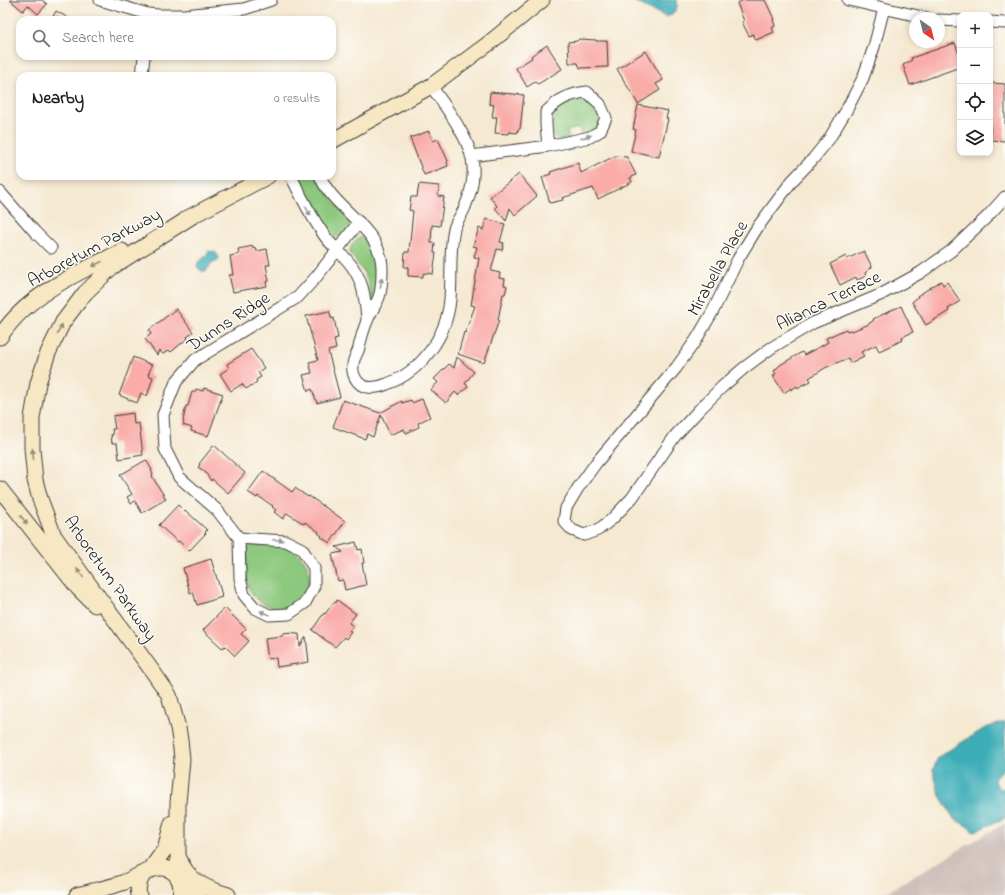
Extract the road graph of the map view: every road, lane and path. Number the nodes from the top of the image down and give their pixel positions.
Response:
1 (100, 0) edge
2 (271, 0) edge
3 (542, 0) edge
4 (848, 0) edge
5 (884, 8) junction
6 (909, 14) edge
7 (145, 16) edge
8 (153, 16) edge
9 (945, 20) edge
10 (957, 21) edge
11 (993, 22) edge
12 (1005, 23) edge
13 (144, 60) edge
14 (142, 72) edge
15 (431, 86) junction
16 (336, 139) edge
17 (548, 146) junction
18 (471, 156) junction
19 (261, 180) edge
20 (293, 180) edge
21 (322, 180) edge
22 (0, 192) edge
23 (1005, 197) edge
24 (194, 216) junction
25 (359, 222) junction
26 (51, 248) dead end
27 (337, 249) junction
28 (367, 319) junction
29 (0, 337) edge
30 (0, 489) edge
31 (572, 530) joint
32 (239, 538) junction
33 (153, 672) junction
34 (178, 803) junction
35 (178, 854) junction
36 (147, 872) junction
37 (179, 885) edge
38 (76, 895) edge
39 (139, 895) edge
40 (198, 895) edge
41 (228, 895) edge

1 - 7 street
2 - 8 street
3 - 15 street
4 - 5 street
5 - 6 street
5 - 31 street, Mirabella Place
9 - 10 street
11 - 12 street
13 - 14 street
15 - 16 street
15 - 18 street
17 -> 17 street
17 - 18 street
18 - 28 street
19 - 24 street, Arboretum Parkway
20 -> 27 street
21 - 25 street
22 - 26 street
23 - 31 street, Alianca Terrace
24 -> 29 street, Arboretum Parkway
33 -> 24 street, Arboretum Parkway
25 - 27 street, Dunns Ridge
28 -> 25 street
27 - 28 street
27 - 32 street, Dunns Ridge
30 -> 33 street, Arboretum Parkway
32 -> 32 street
33 - 34 street, Arboretum Parkway
34 - 35 street, Arboretum Parkway
34 - 36 street, Arboretum Parkway
35 - 37 street, Arboretum Parkway
35 - 41 street
36 - 37 street
36 - 38 street
36 - 39 street
37 - 40 street

